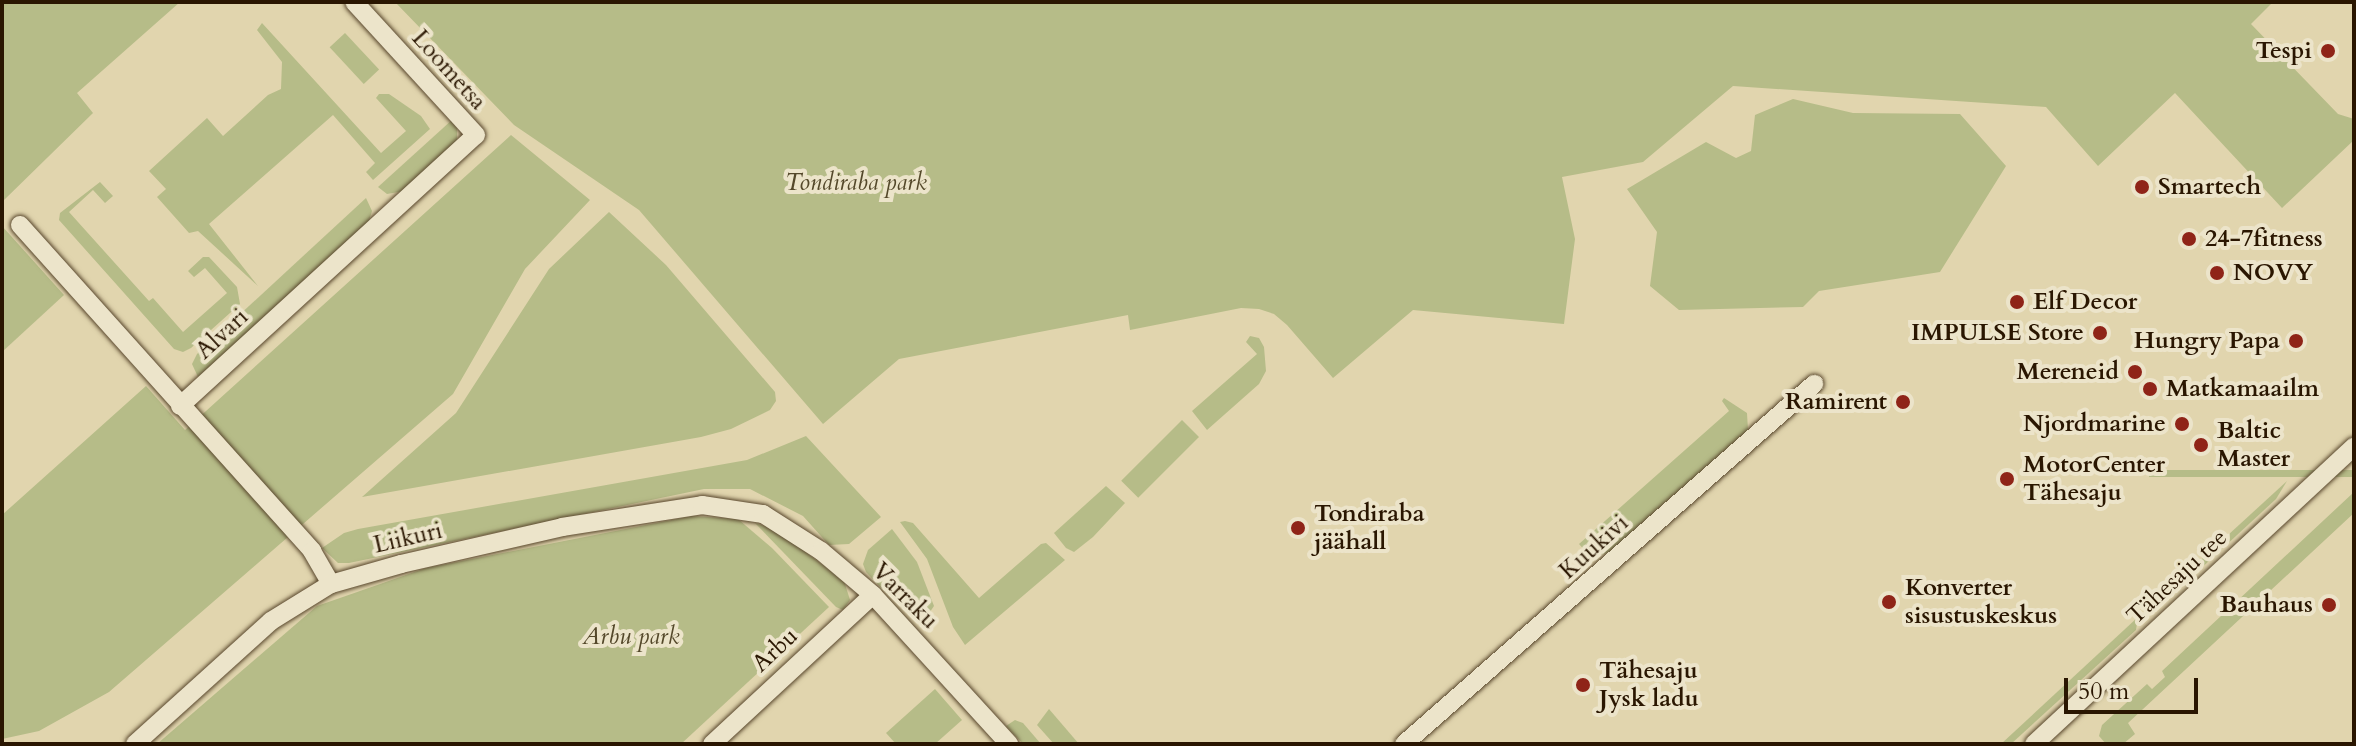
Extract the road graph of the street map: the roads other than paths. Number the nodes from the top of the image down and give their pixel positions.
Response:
1 (354, 2) edge
2 (476, 135) joint
3 (20, 225) dead end
4 (1814, 384) dead end
5 (180, 406) junction
6 (2354, 447) edge
7 (747, 509) joint
8 (331, 584) junction
9 (873, 595) junction
10 (135, 744) edge
11 (712, 744) edge
12 (1009, 744) edge
13 (1404, 744) edge
14 (2034, 744) edge

1 - 2 street, Loometsa
2 - 5 street, Alvari
3 - 5 street
4 - 13 street, Kuukivi
5 - 8 street
6 - 14 street, Tähesaju tee
7 - 8 street, Liikuri
7 - 9 street, Varraku
8 - 10 street, Liikuri
9 - 11 street, Arbu
9 - 12 street, Varraku

